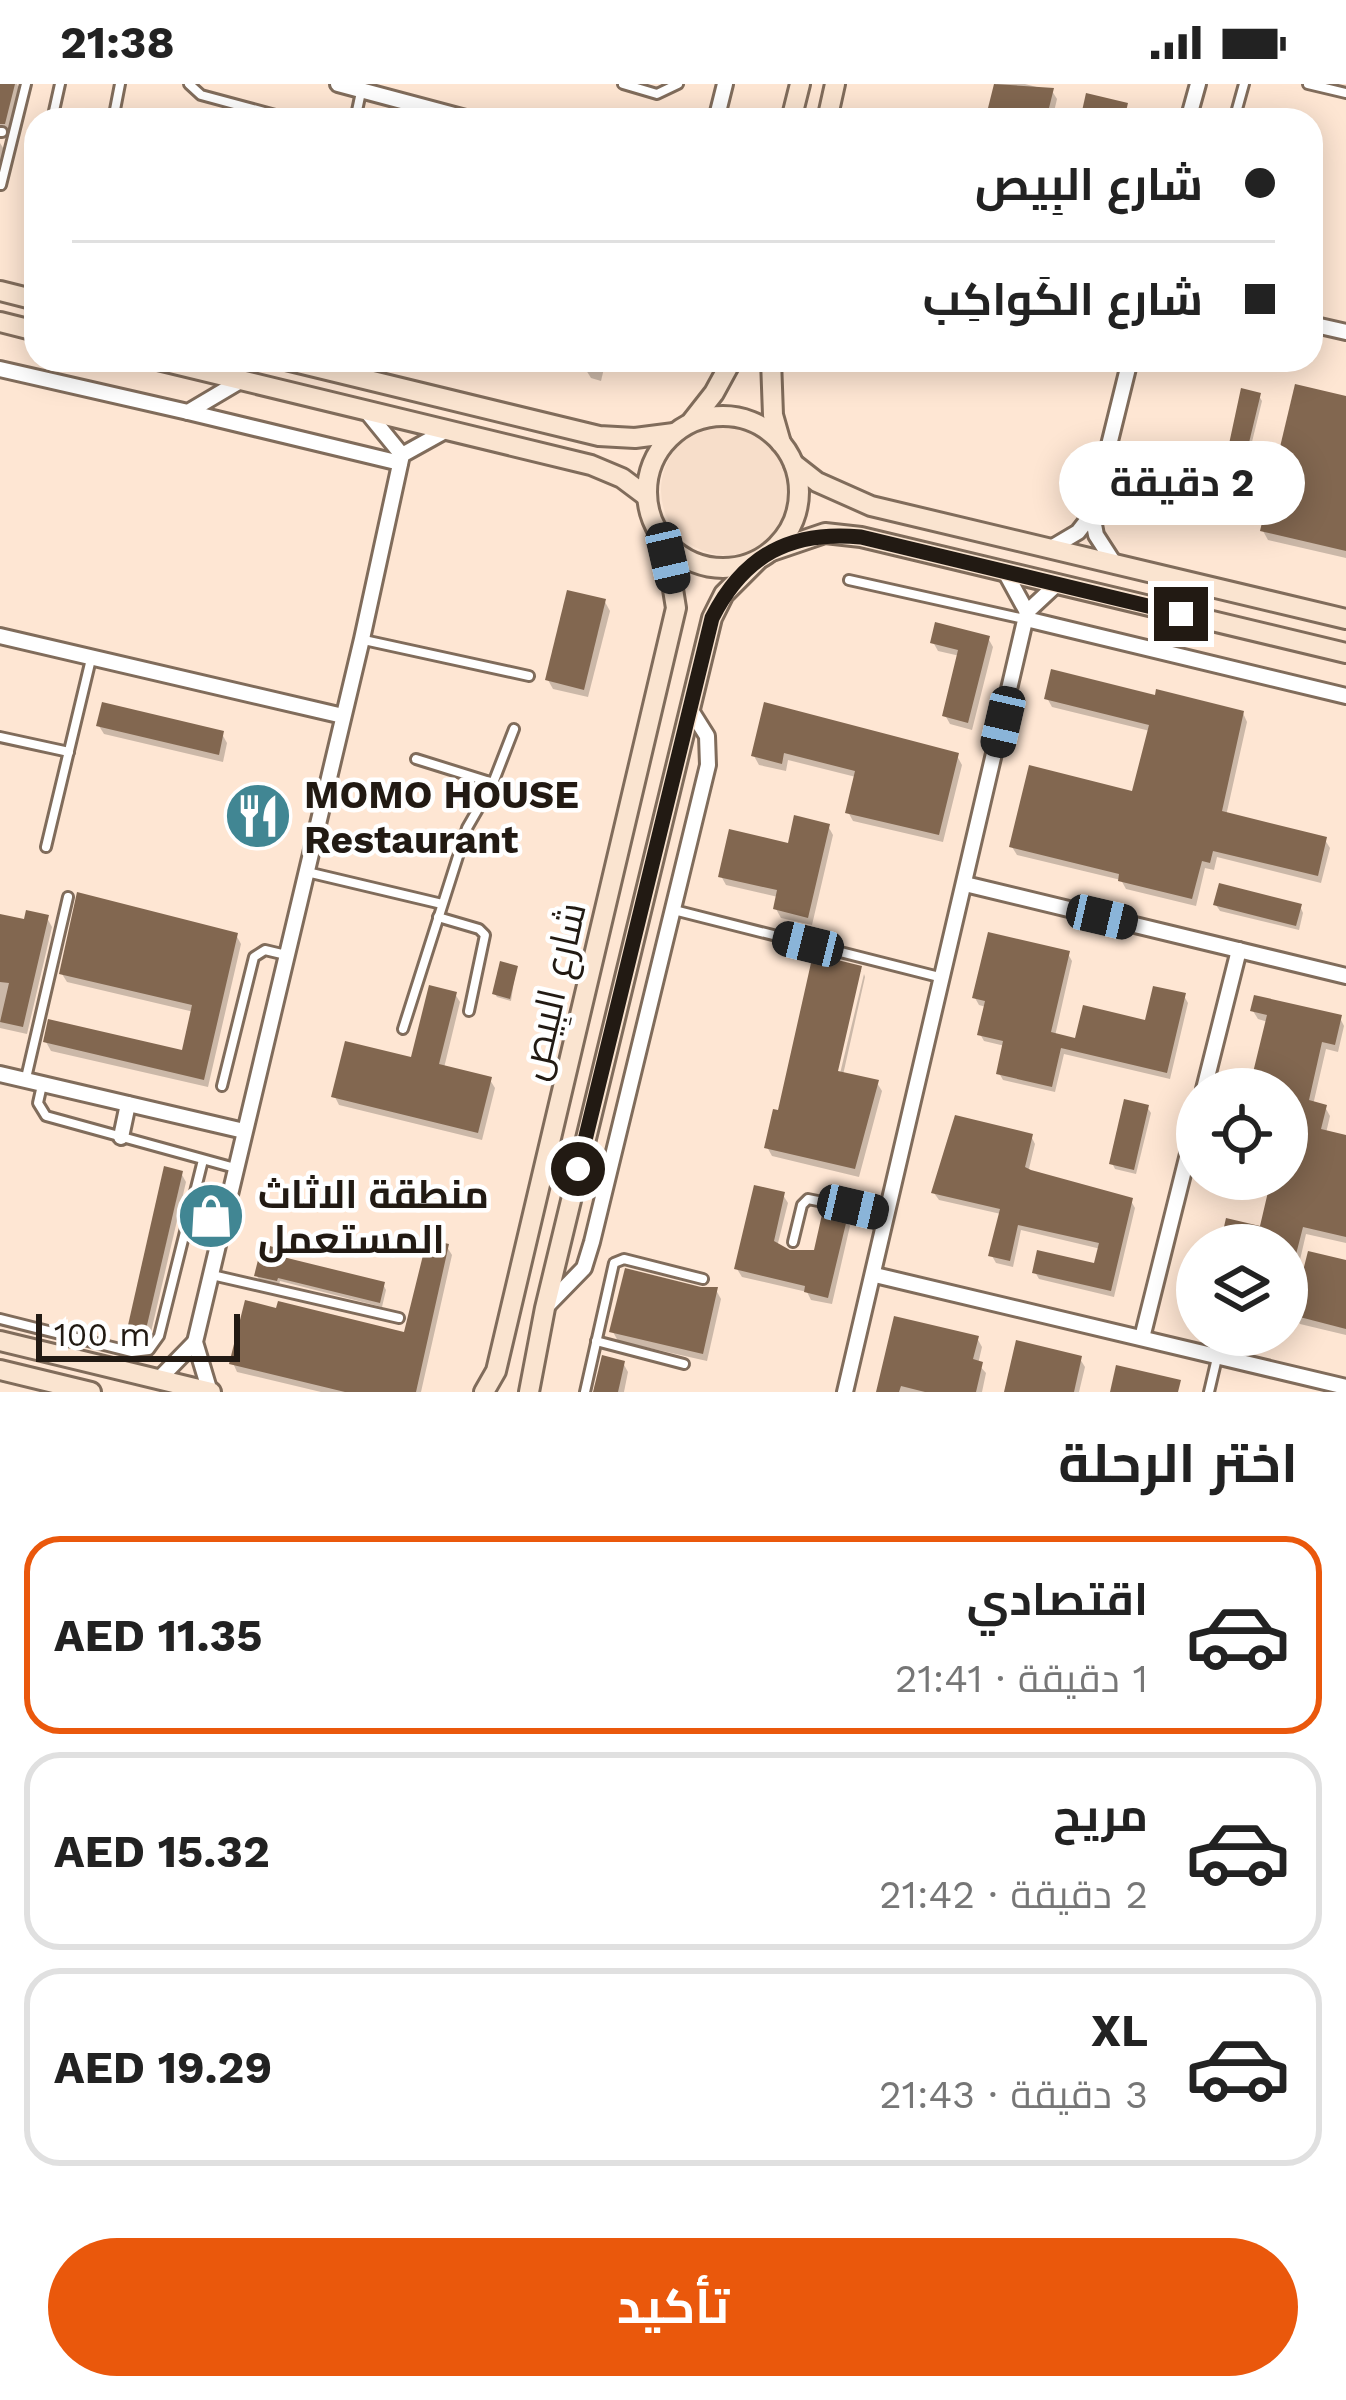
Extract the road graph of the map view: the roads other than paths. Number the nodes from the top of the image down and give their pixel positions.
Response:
1 (26, 84) edge
2 (189, 84) edge
3 (338, 84) edge
4 (623, 84) edge
5 (678, 84) edge
6 (1308, 84) edge
7 (362, 90) junction
8 (1346, 93) edge
9 (249, 108) edge
10 (358, 108) edge
11 (429, 108) edge
12 (1, 185) edge
13 (0, 369) edge
14 (208, 372) edge
15 (335, 372) edge
16 (726, 372) edge
17 (771, 372) edge
18 (1127, 372) edge
19 (242, 380) junction
20 (188, 412) junction
21 (367, 412) junction
22 (682, 428) junction
23 (447, 430) junction
24 (781, 443) junction
25 (401, 459) junction
26 (794, 464) junction
27 (646, 496) junction
28 (1092, 514) junction
29 (658, 533) junction
30 (1048, 549) junction
31 (765, 556) junction
32 (1116, 566) junction
33 (1005, 572) junction
34 (849, 580) dead end
35 (1057, 584) junction
36 (1026, 615) junction
37 (1346, 620) edge
38 (0, 636) edge
39 (362, 639) junction
40 (1346, 653) edge
41 (91, 657) junction
42 (529, 676) dead end
43 (1346, 696) edge
44 (690, 709) junction
45 (343, 716) junction
46 (514, 729) dead end
47 (0, 737) edge
48 (68, 752) junction
49 (416, 758) dead end
50 (494, 783) junction
51 (46, 847) dead end
52 (306, 871) junction
53 (965, 884) junction
54 (68, 897) dead end
55 (442, 904) junction
56 (673, 910) junction
57 (438, 917) junction
58 (1239, 950) junction
59 (286, 955) junction
60 (1346, 976) edge
61 (943, 978) junction
62 (470, 1011) dead end
63 (403, 1029) dead end
64 (1209, 1068) edge
65 (0, 1074) edge
66 (26, 1080) junction
67 (43, 1084) junction
68 (222, 1086) dead end
69 (128, 1104) junction
70 (244, 1131) junction
71 (121, 1137) junction
72 (203, 1160) junction
73 (236, 1168) junction
74 (1176, 1200) edge
75 (888, 1215) junction
76 (793, 1242) dead end
77 (211, 1274) junction
78 (875, 1275) junction
79 (703, 1279) dead end
80 (544, 1308) junction
81 (0, 1318) edge
82 (399, 1318) dead end
83 (1142, 1338) junction
84 (0, 1341) edge
85 (596, 1341) junction
86 (195, 1342) junction
87 (1176, 1346) edge
88 (1218, 1356) joint
89 (684, 1364) dead end
90 (0, 1370) edge
91 (34, 1378) junction
92 (159, 1379) junction
93 (1346, 1388) edge
94 (52, 1392) edge
95 (91, 1392) edge
96 (211, 1392) edge
97 (484, 1392) edge
98 (529, 1392) edge
99 (584, 1392) edge
100 (845, 1392) edge
101 (1209, 1392) edge

1 - 12 lane
2 - 9 lane
3 - 7 street
4 - 5 lane
6 - 8 lane
7 - 10 lane
7 - 11 street
13 - 20 street
14 - 19 street
15 - 22 street
16 - 22 street
17 - 24 street
18 - 28 street
19 - 20 street
19 - 21 street
20 - 25 street
21 - 23 street
21 - 25 street
22 - 24 street
22 - 27 street
23 - 25 street
23 - 27 street
24 - 26 street
25 - 39 street
26 - 30 street
26 - 31 street
27 - 29 street
28 - 30 street
28 - 32 street
29 - 31 street
29 - 97 street, شارع البِيص
30 - 32 street
31 - 33 street
31 - 44 street, شارع البِيص
32 - 37 street
33 - 35 street
33 - 36 street
34 - 36 lane
35 - 36 street
35 - 40 street
36 - 43 street
36 - 53 street
38 - 41 street
39 - 42 lane
39 - 45 street
41 - 45 street
41 - 48 lane
44 - 56 street
44 - 80 street, شارع البِيص
45 - 52 street
46 - 50 lane
47 - 48 lane
48 - 51 lane
49 - 50 lane
50 - 55 lane
52 - 55 lane
52 - 59 street
53 - 58 street
53 - 61 street
54 - 66 lane
55 - 57 lane
56 - 61 lane
56 - 80 street
57 - 62 lane
57 - 63 lane
58 - 60 street
58 - 64 street
59 - 68 lane
59 - 70 street
61 - 75 street
65 - 66 street
66 - 67 street
67 - 69 street
67 - 71 lane
69 - 70 street
69 - 71 street
70 - 73 street
71 - 72 lane
72 - 73 lane
72 - 81 lane
73 - 77 street
74 - 83 street
75 - 76 lane
75 - 78 street
77 - 82 lane
77 - 86 street
78 - 83 street
78 - 100 street
79 - 85 lane
80 - 98 street, شارع البِيص
83 - 87 street
84 - 92 street
85 - 89 lane
85 - 99 lane
86 - 92 street
86 - 96 street
88 - 93 street
88 - 101 lane
90 - 91 street
91 - 94 street
91 - 95 street
92 - 96 street

